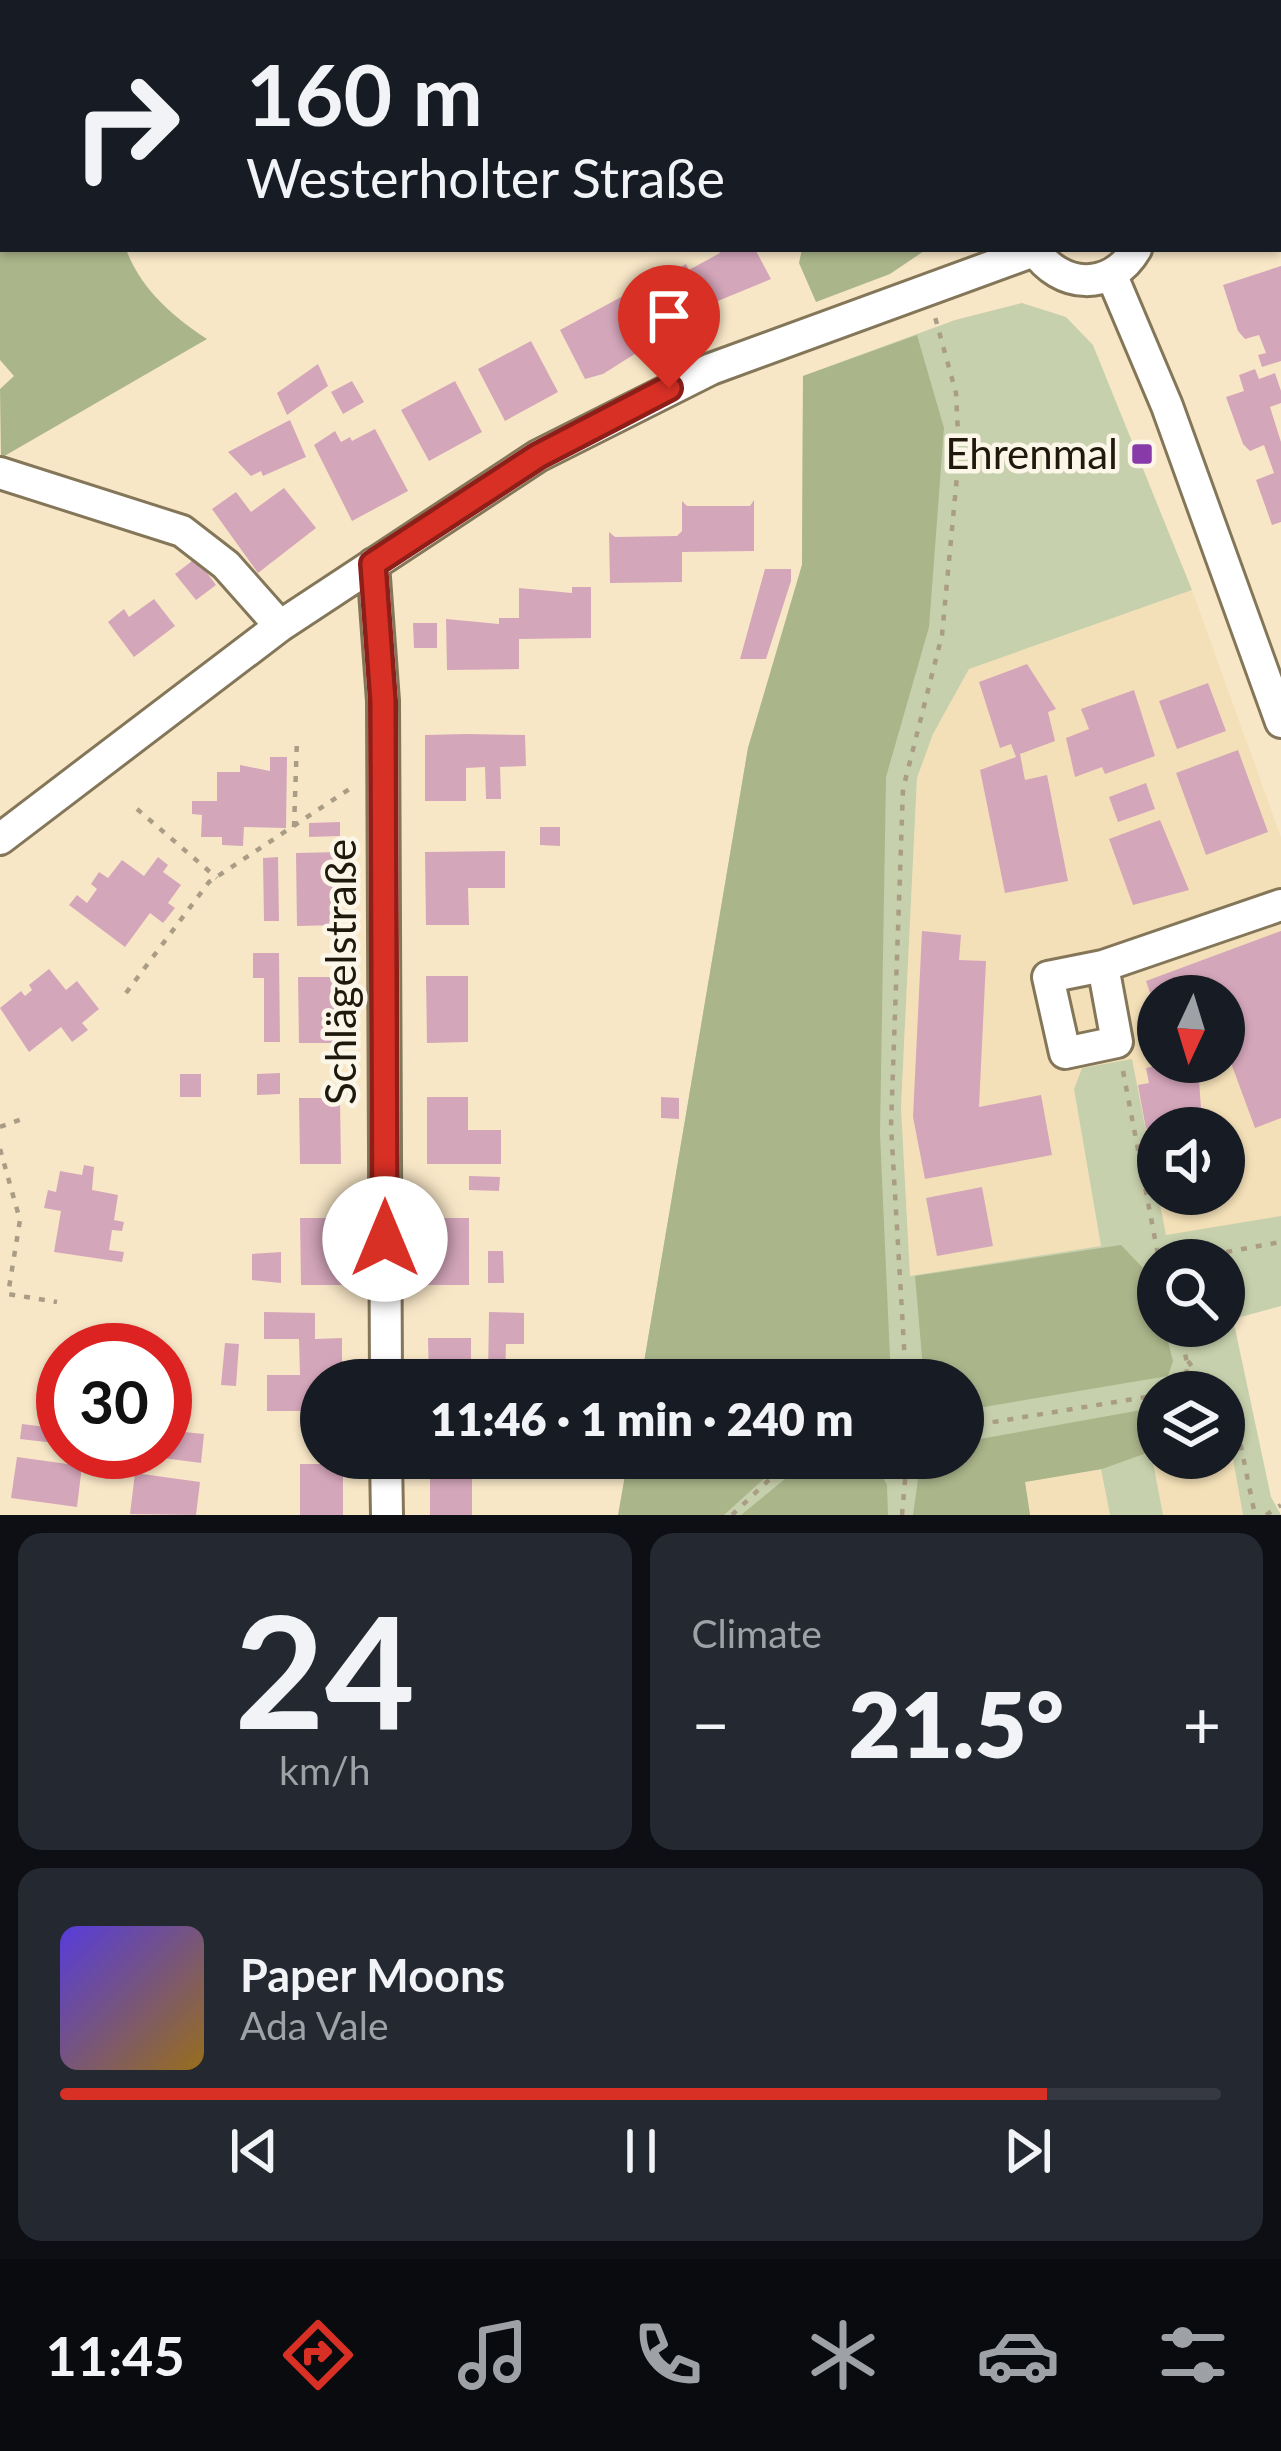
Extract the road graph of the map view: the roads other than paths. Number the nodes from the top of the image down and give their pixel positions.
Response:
1 (1029, 252) edge
2 (1036, 252) edge
3 (1133, 252) edge
4 (1112, 276) junction
5 (0, 473) edge
6 (373, 564) junction
7 (280, 626) junction
8 (1281, 722) edge
9 (0, 839) edge
10 (1281, 905) edge
11 (1102, 966) junction
12 (386, 1359) edge
13 (386, 1479) edge
14 (387, 1515) edge

1 - 6 street
2 - 4 street
3 - 4 street
4 - 8 street
5 - 7 street
6 - 7 street
6 - 12 street, Schlägelstraße
7 - 9 street
10 - 11 street
11 - 11 street
13 - 14 street

